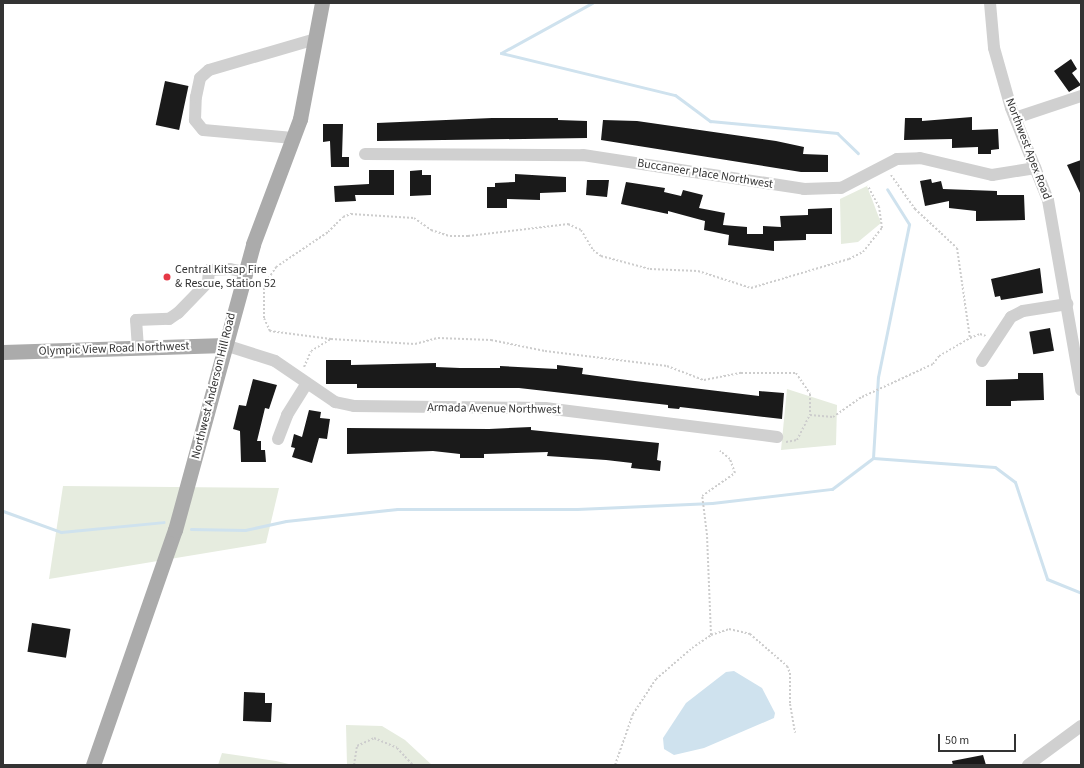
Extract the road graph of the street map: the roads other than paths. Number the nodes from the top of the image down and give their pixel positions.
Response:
1 (322, 3) edge
2 (990, 3) edge
3 (316, 39) junction
4 (1081, 96) edge
5 (1015, 118) junction
6 (293, 138) junction
7 (365, 154) dead end
8 (1035, 168) junction
9 (244, 272) junction
10 (1067, 304) junction
11 (225, 346) junction
12 (138, 348) junction
13 (3, 352) edge
14 (982, 361) dead end
15 (306, 385) junction
16 (1081, 390) edge
17 (778, 437) road end
18 (278, 439) dead end
19 (1081, 726) edge
20 (93, 765) edge
21 (1028, 765) edge

1 - 3 main road, Northwest Anderson Hill Road
2 - 5 street, Northwest Apex Road
3 - 6 main road, Northwest Anderson Hill Road
3 - 6 street
4 - 5 street
5 - 8 street, Northwest Apex Road
6 - 9 main road, Northwest Anderson Hill Road
7 - 8 street, Buccaneer Place Northwest
8 - 10 street, Northwest Apex Road
9 - 11 main road, Northwest Anderson Hill Road
9 - 12 street
10 - 14 street
10 - 16 street, Northwest Apex Road
11 - 12 main road, Olympic View Road Northwest
11 - 15 street, Armada Avenue Northwest
11 - 20 main road, Northwest Anderson Hill Road
12 - 13 main road, Olympic View Road Northwest
15 - 17 street, Armada Avenue Northwest
15 - 18 street
19 - 21 street

